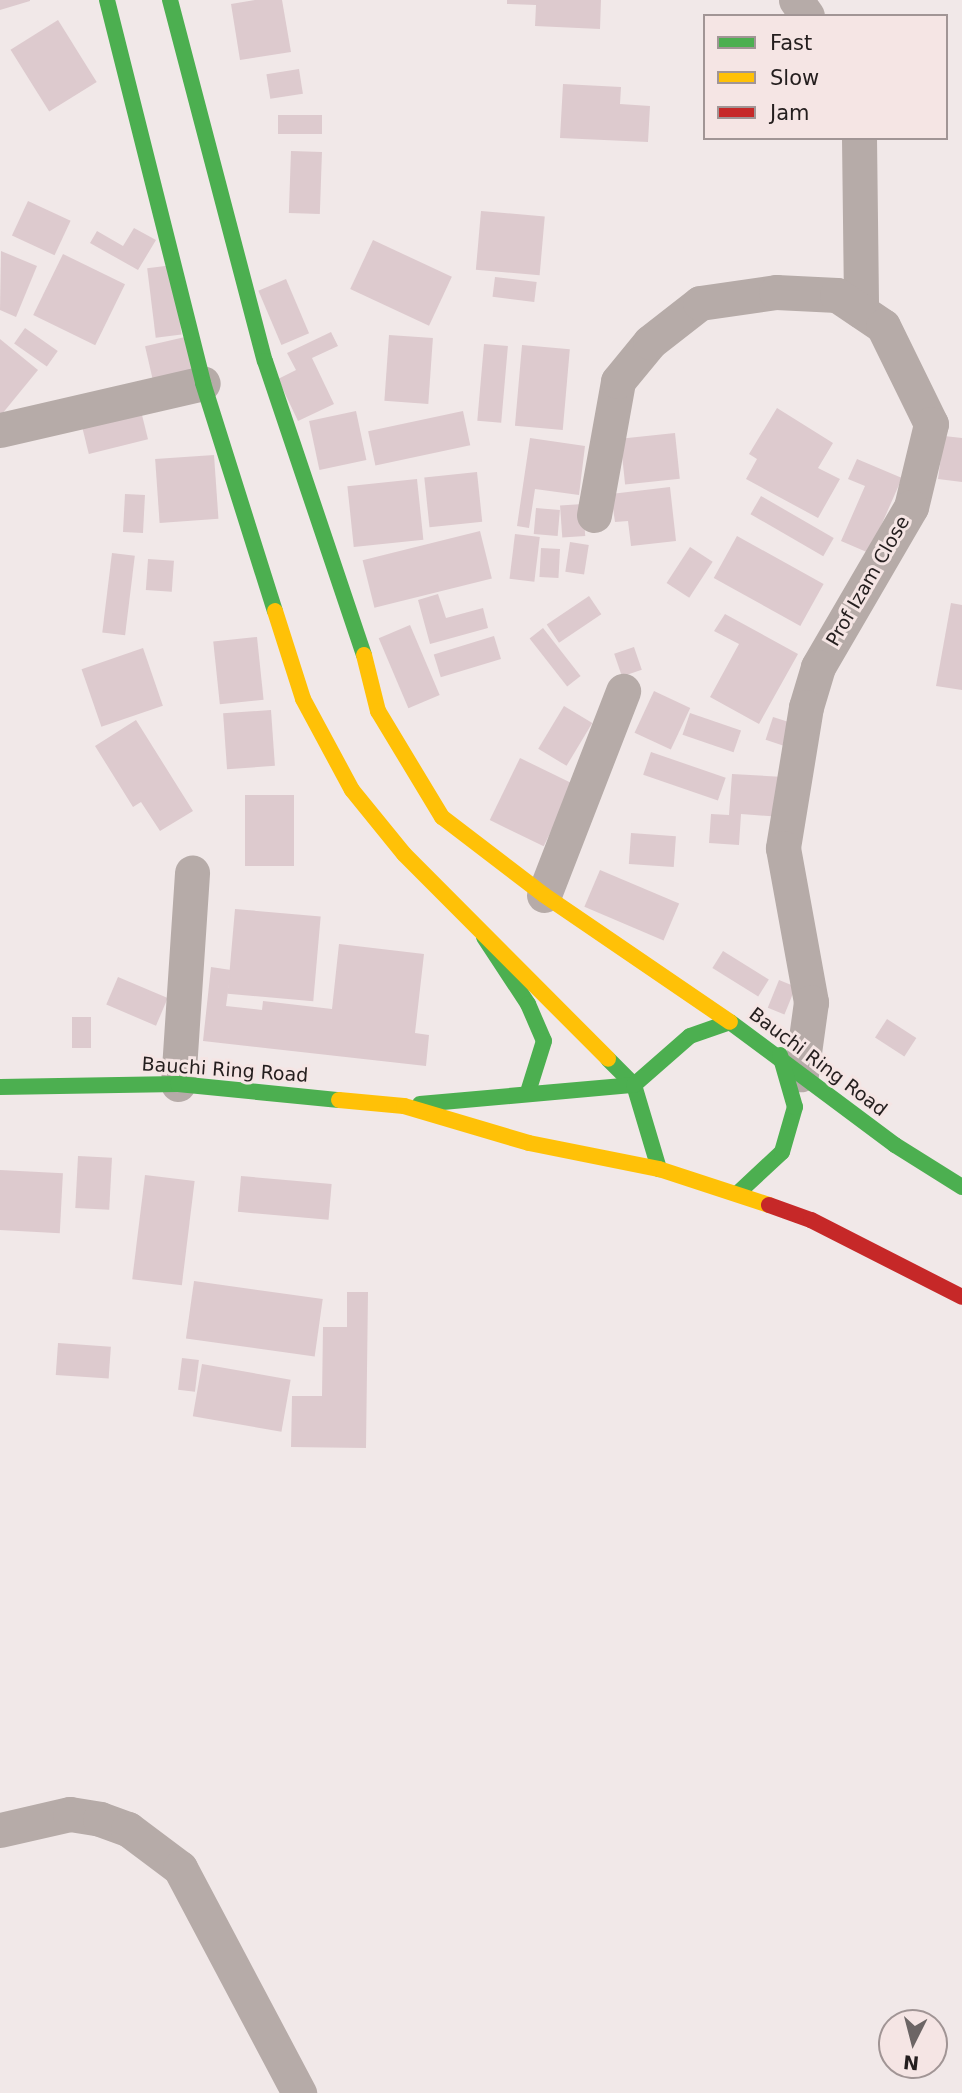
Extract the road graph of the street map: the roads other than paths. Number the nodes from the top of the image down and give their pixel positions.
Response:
1 (107, 0) edge
2 (170, 0) edge
3 (859, 140) edge
4 (861, 312) junction
5 (204, 383) junction
6 (0, 430) edge
7 (594, 515) dead end
8 (623, 691) dead end
9 (192, 872) dead end
10 (544, 895) junction
11 (484, 937) junction
12 (730, 1022) junction
13 (790, 1065) junction
14 (178, 1084) junction
15 (634, 1085) junction
16 (0, 1087) edge
17 (528, 1092) junction
18 (404, 1106) junction
19 (659, 1169) junction
20 (962, 1187) edge
21 (738, 1193) junction
22 (962, 1297) edge
23 (0, 1830) edge
24 (299, 2093) edge

1 - 5 main road
2 - 10 main road
3 - 4 street
4 - 7 street, Prof Izam Close
4 - 13 street, Prof Izam Close
5 - 6 street
5 - 11 main road
8 - 10 street
9 - 14 street
10 - 12 main road
11 - 15 main road
11 - 17 main road
12 - 13 main road, Bauchi Ring Road
12 - 15 main road, Bauchi Ring Road
13 - 20 main road, Bauchi Ring Road
13 - 21 main road
14 - 16 main road, Bauchi Ring Road
14 - 18 main road, Bauchi Ring Road
15 - 17 main road, Bauchi Ring Road
15 - 19 main road
17 - 18 main road, Bauchi Ring Road
18 - 19 main road, Bauchi Ring Road
19 - 21 main road, Bauchi Ring Road
21 - 22 main road, Bauchi Ring Road
23 - 24 street

